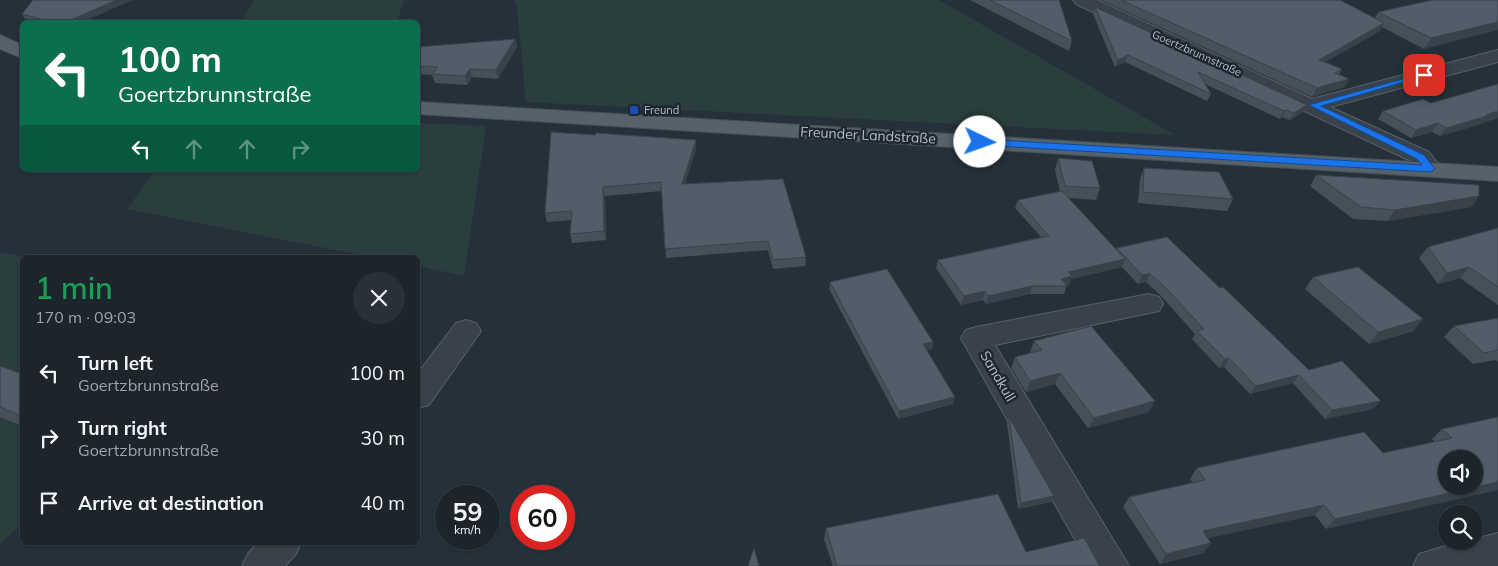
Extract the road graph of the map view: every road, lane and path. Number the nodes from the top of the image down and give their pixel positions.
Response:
1 (1082, 0) edge
2 (0, 41) edge
3 (20, 51) edge
4 (1498, 56) edge
5 (1313, 105) junction
6 (420, 108) edge
7 (1430, 169) junction
8 (1494, 176) edge
9 (1149, 304) dead end
10 (466, 331) dead end
11 (420, 393) edge
12 (280, 545) edge
13 (1498, 550) edge
14 (261, 566) edge
15 (1110, 566) edge
16 (1432, 566) edge

1 - 5 street, Goertzbrunnstraße
2 - 3 main road
4 - 5 street
5 - 7 street, Goertzbrunnstraße
6 - 7 main road, Freunder Landstraße
7 - 8 main road, Freunder Landstraße
9 - 15 street, Sandkull
10 - 11 street
12 - 14 street
13 - 16 street

